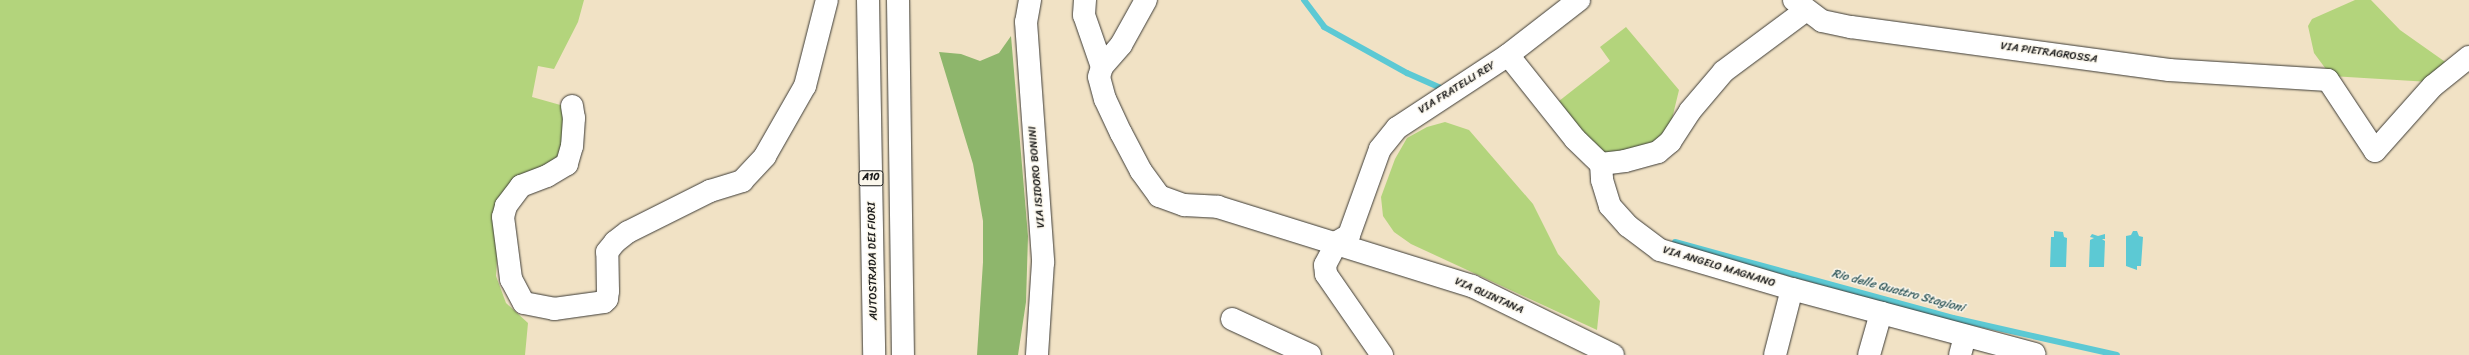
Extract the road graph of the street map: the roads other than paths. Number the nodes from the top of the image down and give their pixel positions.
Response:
1 (827, 0) edge
2 (868, 0) edge
3 (898, 0) edge
4 (1030, 0) edge
5 (1085, 0) edge
6 (1146, 0) edge
7 (1579, 0) edge
8 (1800, 5) edge
9 (1508, 55) junction
10 (2463, 62) edge
11 (1102, 67) junction
12 (572, 106) dead end
13 (1601, 164) junction
14 (1337, 242) junction
15 (1792, 289) junction
16 (1881, 313) junction
17 (1232, 319) dead end
18 (1963, 346) edge
19 (2034, 354) edge
20 (874, 355) edge
21 (902, 355) edge
22 (1037, 355) edge
23 (1310, 355) edge
24 (1382, 355) edge
25 (1613, 355) edge
26 (1775, 355) edge
27 (1869, 355) edge

1 - 12 main road
2 - 20 main road, AUTOSTRADA DEI FIORI / A10
3 - 21 main road, A10
4 - 22 main road, VIA ISIDORO BONINI
5 - 11 main road
6 - 11 main road
7 - 9 main road, VIA FRATELLI REY
8 - 10 main road, VIA PIETRAGROSSA
8 - 13 main road, VIA PIETRAGROSSA
9 - 13 main road
9 - 14 main road, VIA FRATELLI REY
11 - 14 main road
13 - 15 main road, VIA ANGELO MAGNANO
14 - 24 main road, VIA FRATELLI REY
14 - 25 main road, VIA QUINTANA
15 - 16 main road, VIA ANGELO MAGNANO
15 - 26 main road
16 - 18 main road, VIA ANGELO MAGNANO
16 - 27 main road
17 - 23 main road
18 - 19 main road, VIA ANGELO MAGNANO

